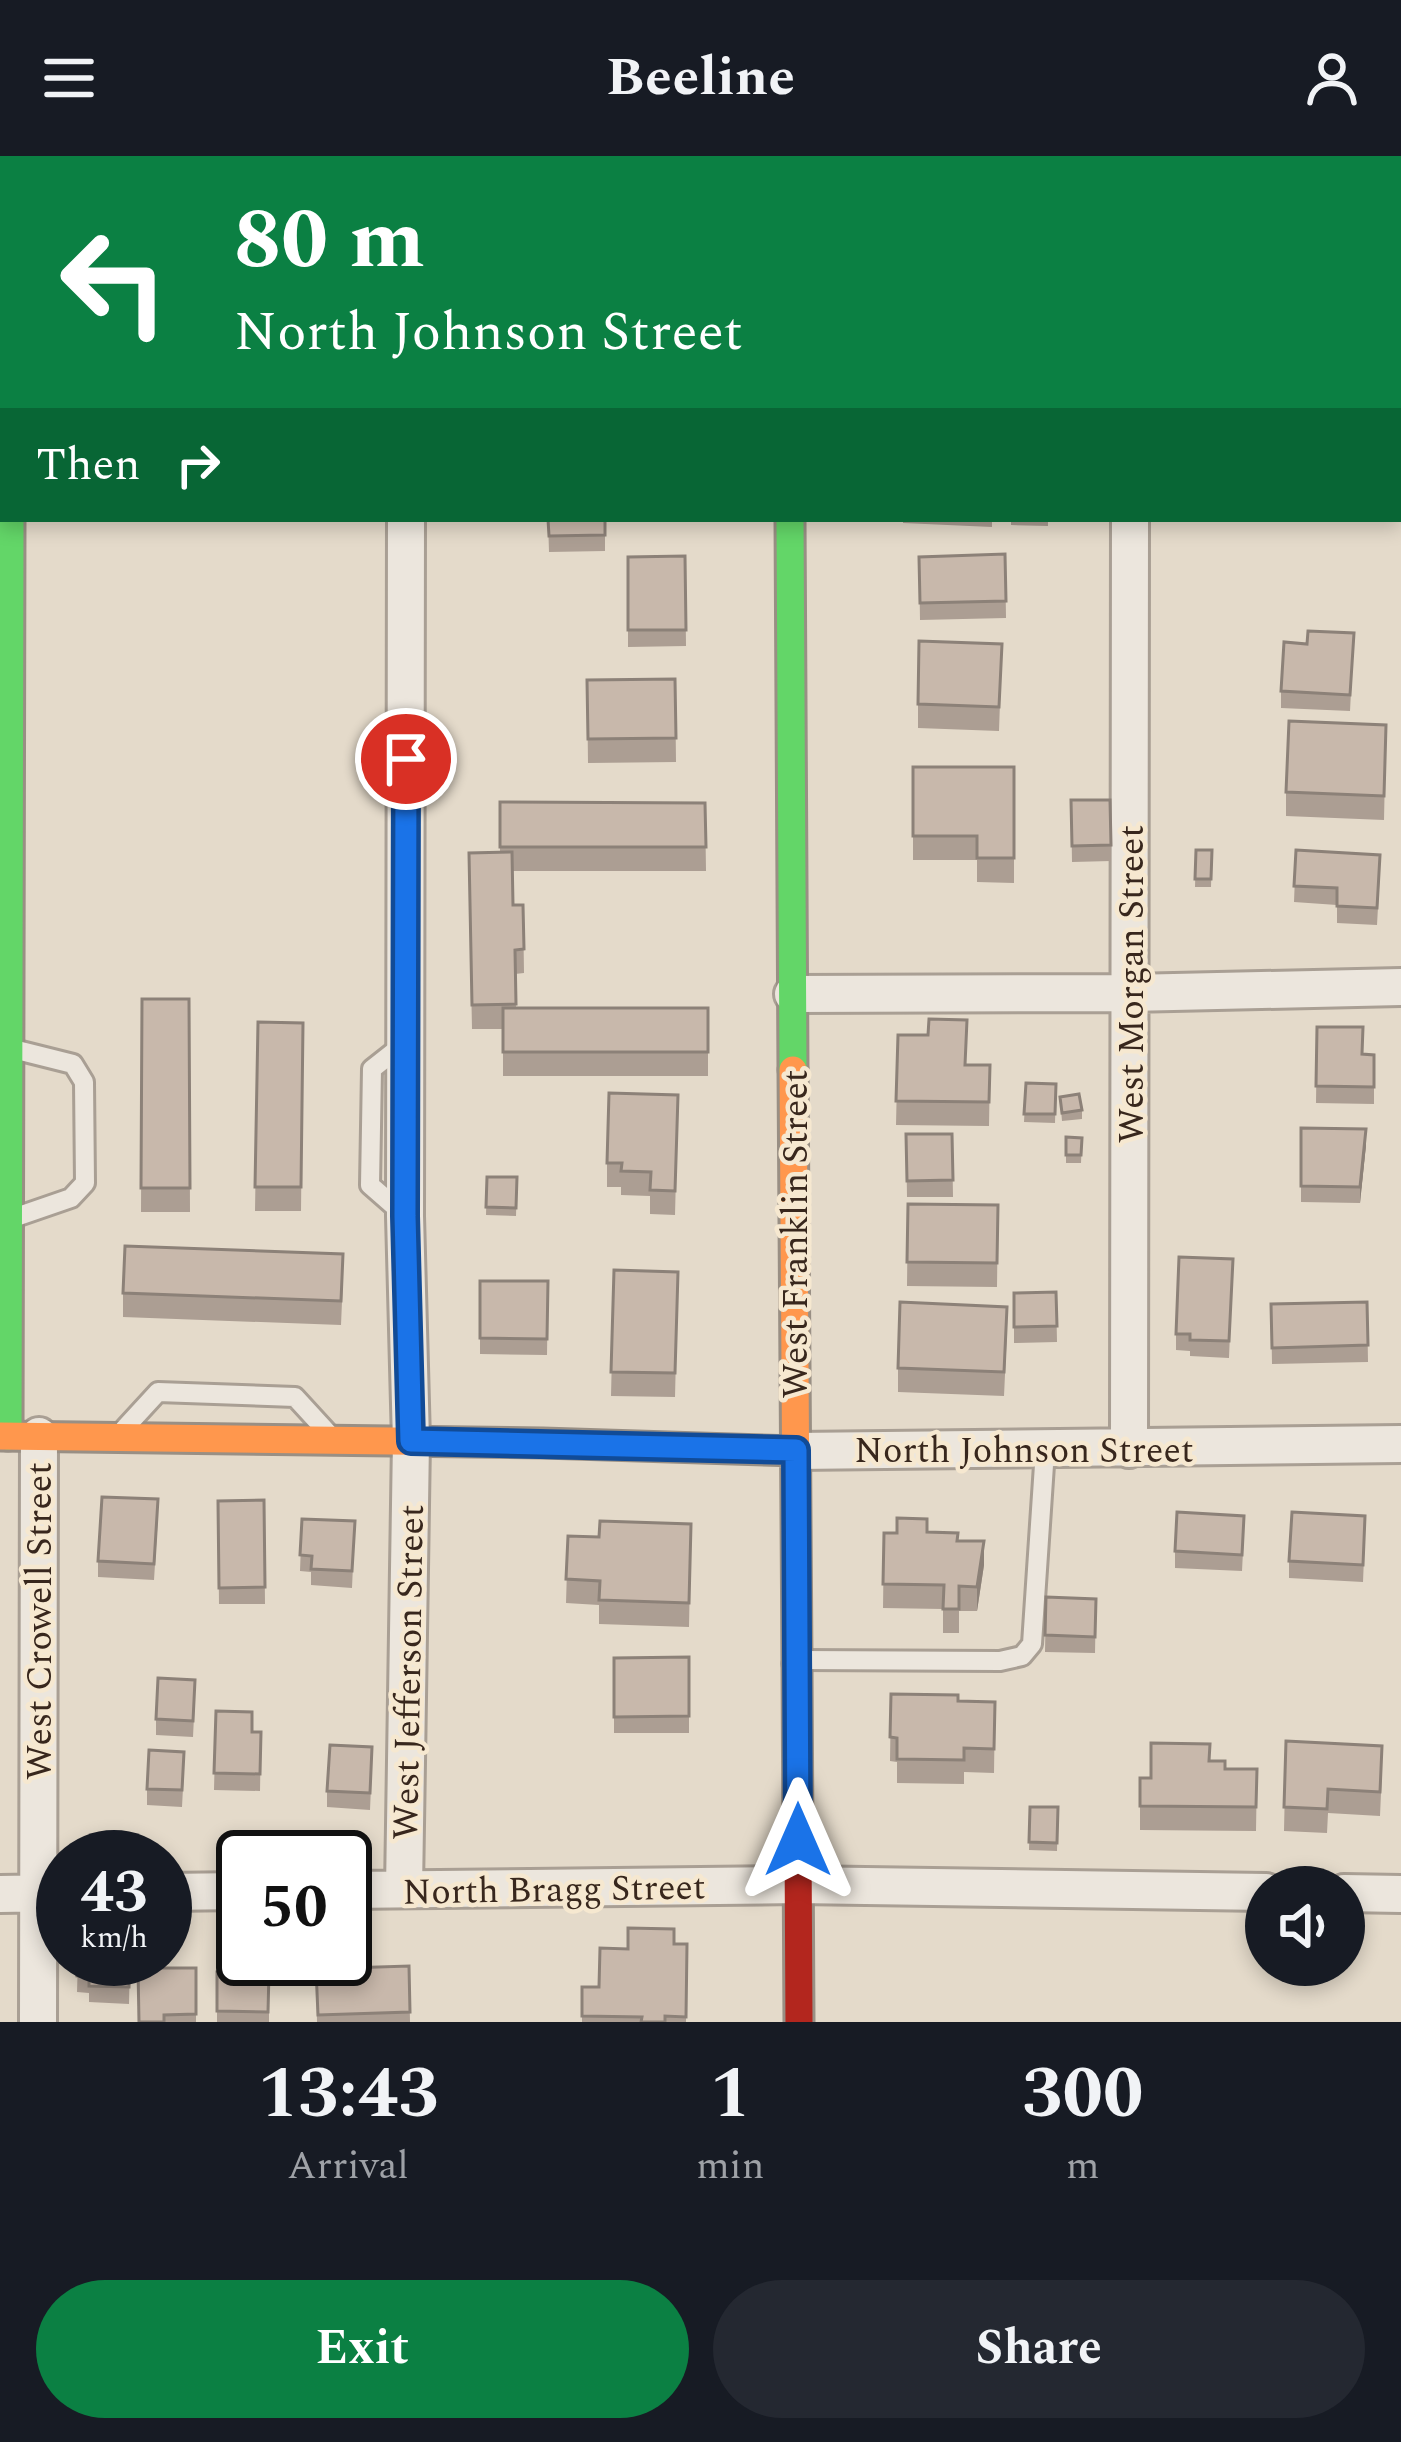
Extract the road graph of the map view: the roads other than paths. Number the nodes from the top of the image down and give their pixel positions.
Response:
1 (10, 522) edge
2 (406, 522) edge
3 (790, 522) edge
4 (1130, 522) edge
5 (1401, 987) edge
6 (1130, 993) junction
7 (793, 994) junction
8 (9, 1048) junction
9 (9, 1220) junction
10 (16, 1436) edge
11 (117, 1437) junction
12 (335, 1441) junction
13 (411, 1441) junction
14 (1401, 1444) edge
15 (1130, 1449) junction
16 (796, 1450) junction
17 (1045, 1450) junction
18 (797, 1660) junction
19 (46, 1830) edge
20 (798, 1885) junction
21 (404, 1889) junction
22 (372, 1890) edge
23 (1245, 1892) edge
24 (36, 1893) edge
25 (1365, 1893) edge
26 (0, 1894) edge
27 (1401, 1894) edge
28 (42, 1986) edge
29 (38, 2022) edge
30 (799, 2022) edge

1 - 8 main road, West Crowell Street
2 - 13 street, West Jefferson Street
3 - 7 main road, West Franklin Street
4 - 6 street, West Morgan Street
5 - 6 street
6 - 7 street
6 - 15 street, West Morgan Street
7 - 16 main road, West Franklin Street
8 - 9 main road, West Crowell Street
8 - 9 lane
9 - 10 main road, West Crowell Street
10 - 11 main road, North Johnson Street
10 - 19 street, West Crowell Street
11 - 12 main road, North Johnson Street
11 - 12 lane
12 - 13 main road, North Johnson Street
13 - 16 main road, North Johnson Street
13 - 21 street, West Jefferson Street
14 - 15 street, North Johnson Street
15 - 17 street, North Johnson Street
16 - 17 street, North Johnson Street
16 - 18 main road, West Franklin Street
17 - 18 lane
18 - 20 main road, West Franklin Street
20 - 21 street, North Bragg Street
20 - 23 street, North Bragg Street
20 - 30 main road, West Franklin Street
21 - 22 street, North Bragg Street
24 - 26 street
25 - 27 street
28 - 29 street, West Crowell Street

